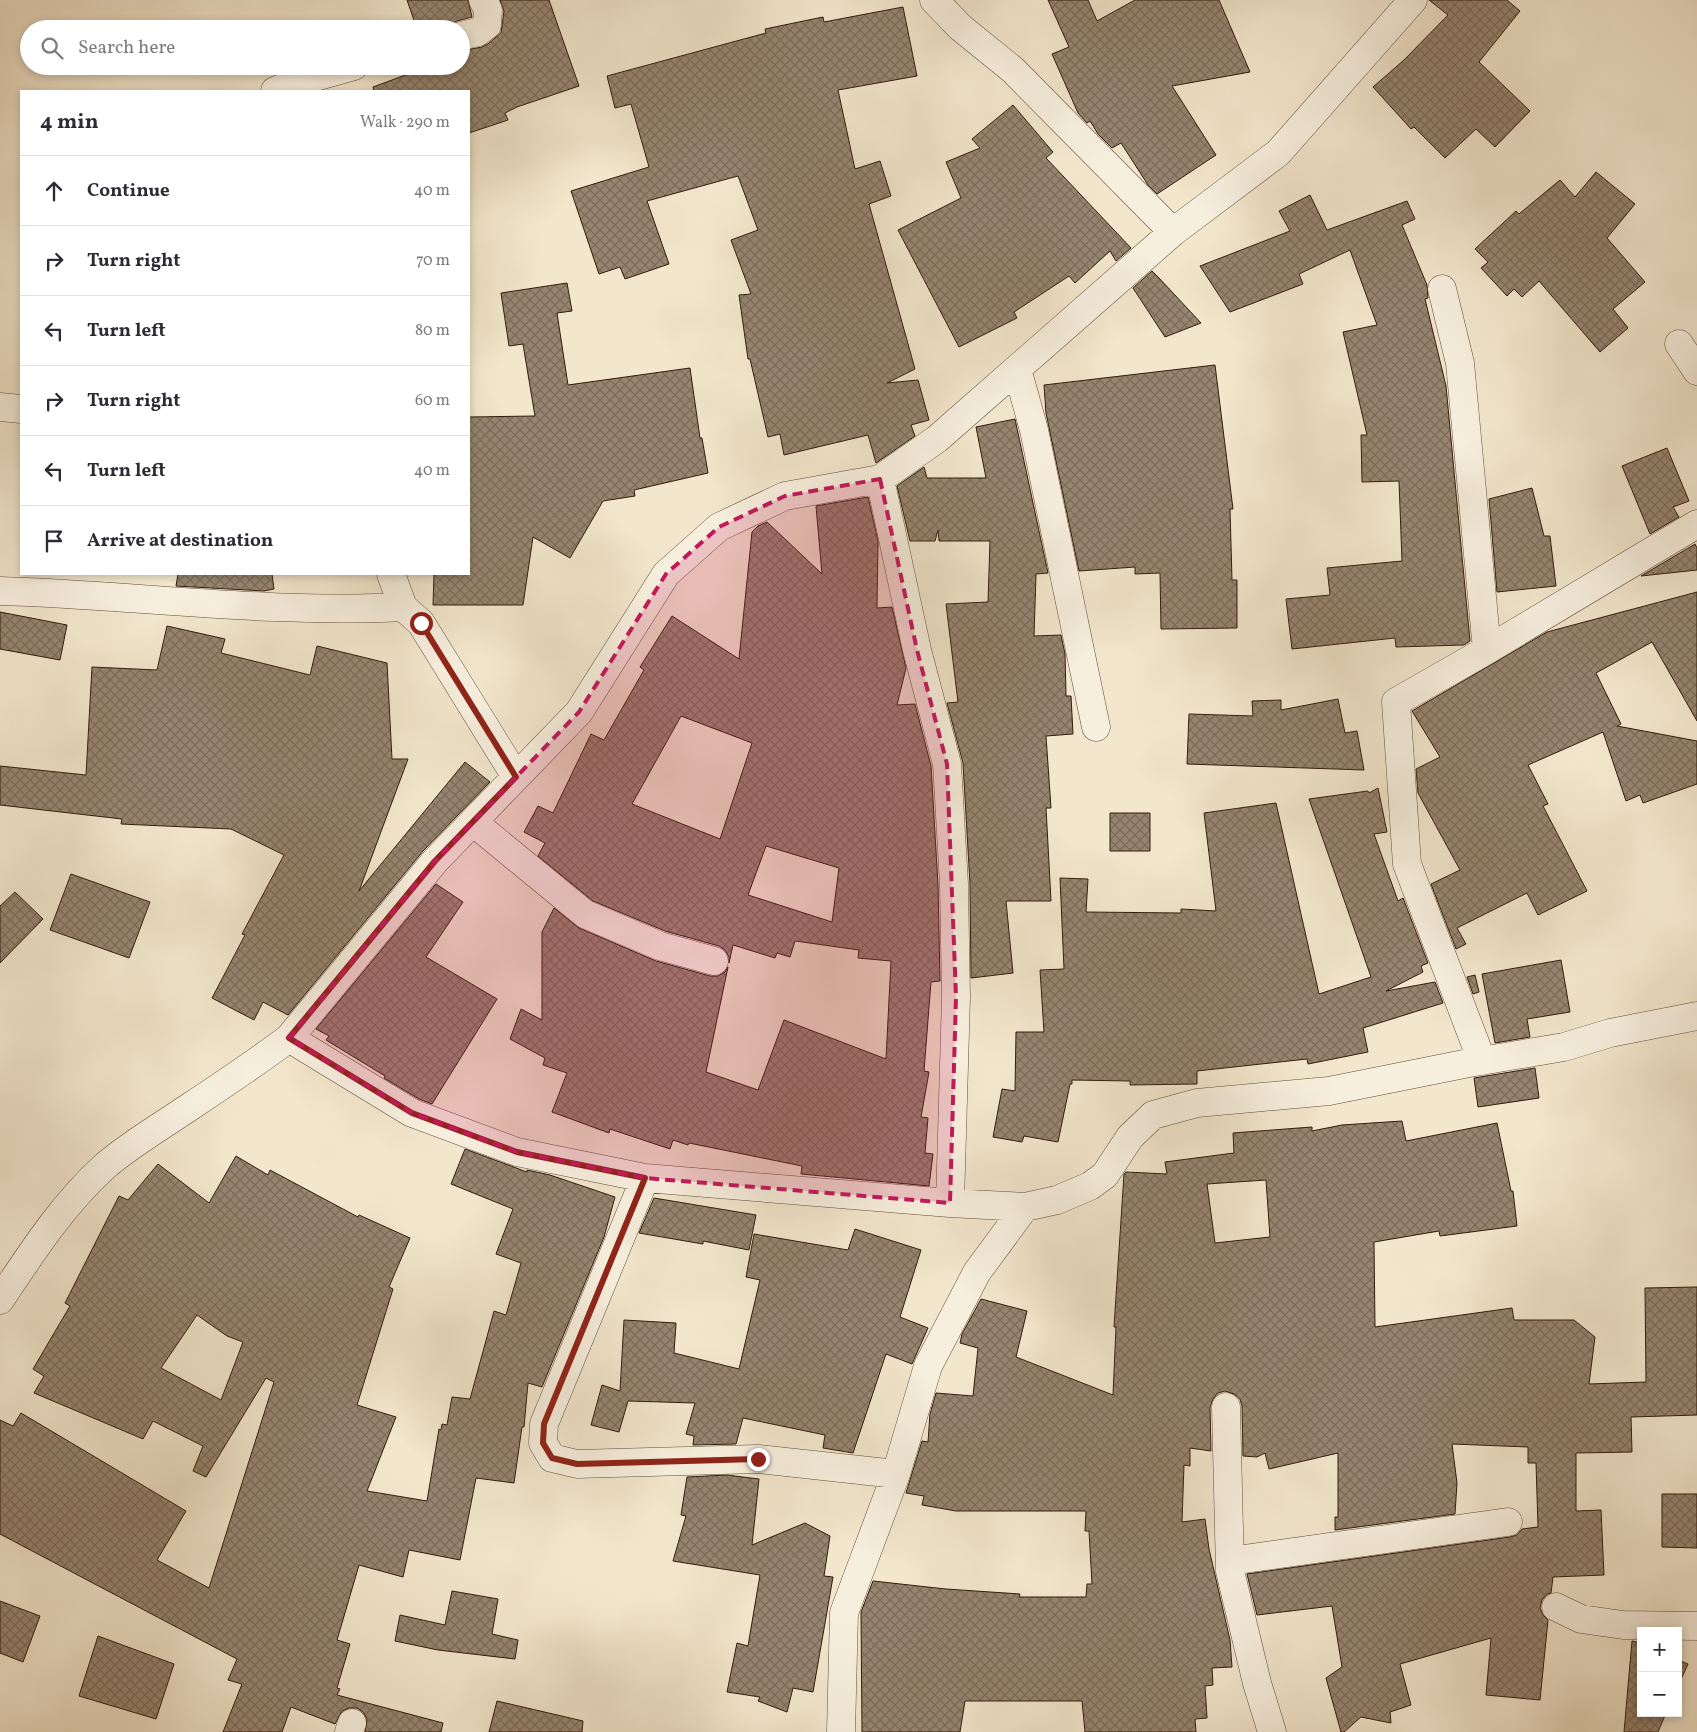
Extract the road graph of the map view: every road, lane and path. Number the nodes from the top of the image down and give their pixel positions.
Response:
1 (482, 0) edge
2 (934, 0) edge
3 (1412, 0) edge
4 (470, 34) edge
5 (322, 75) edge
6 (277, 90) edge
7 (1173, 232) junction
8 (1442, 290) dead end
9 (1679, 344) dead end
10 (1017, 369) junction
11 (1697, 371) edge
12 (0, 407) edge
13 (20, 409) edge
14 (880, 479) junction
15 (1697, 524) edge
16 (391, 575) edge
17 (0, 591) edge
18 (403, 607) junction
19 (1488, 650) junction
20 (1096, 727) dead end
21 (516, 777) junction
22 (473, 822) junction
23 (714, 961) dead end
24 (1697, 1016) edge
25 (289, 1038) junction
26 (1482, 1061) junction
27 (645, 1178) junction
28 (950, 1203) junction
29 (1025, 1207) junction
30 (0, 1300) edge
31 (1226, 1407) dead end
32 (896, 1474) junction
33 (1508, 1522) dead end
34 (1230, 1561) junction
35 (1556, 1607) dead end
36 (1697, 1626) edge
37 (841, 1732) edge
38 (1272, 1732) edge

1 - 4 street
2 - 7 street
3 - 7 street
5 - 6 street
7 - 10 street
8 - 19 street
9 - 11 street
10 - 14 street
10 - 20 street
12 - 13 street
14 - 21 street
14 - 28 street
15 - 19 street
16 - 18 street
17 - 18 street
18 - 21 street
19 - 26 street
21 - 22 street
22 - 23 street
22 - 25 street
24 - 26 street
25 - 27 street
25 - 30 street
26 - 29 street
27 - 28 street
27 - 32 street
28 - 29 street
29 - 32 street
31 - 34 street
32 - 37 street
33 - 34 street
34 - 38 street
35 - 36 street

